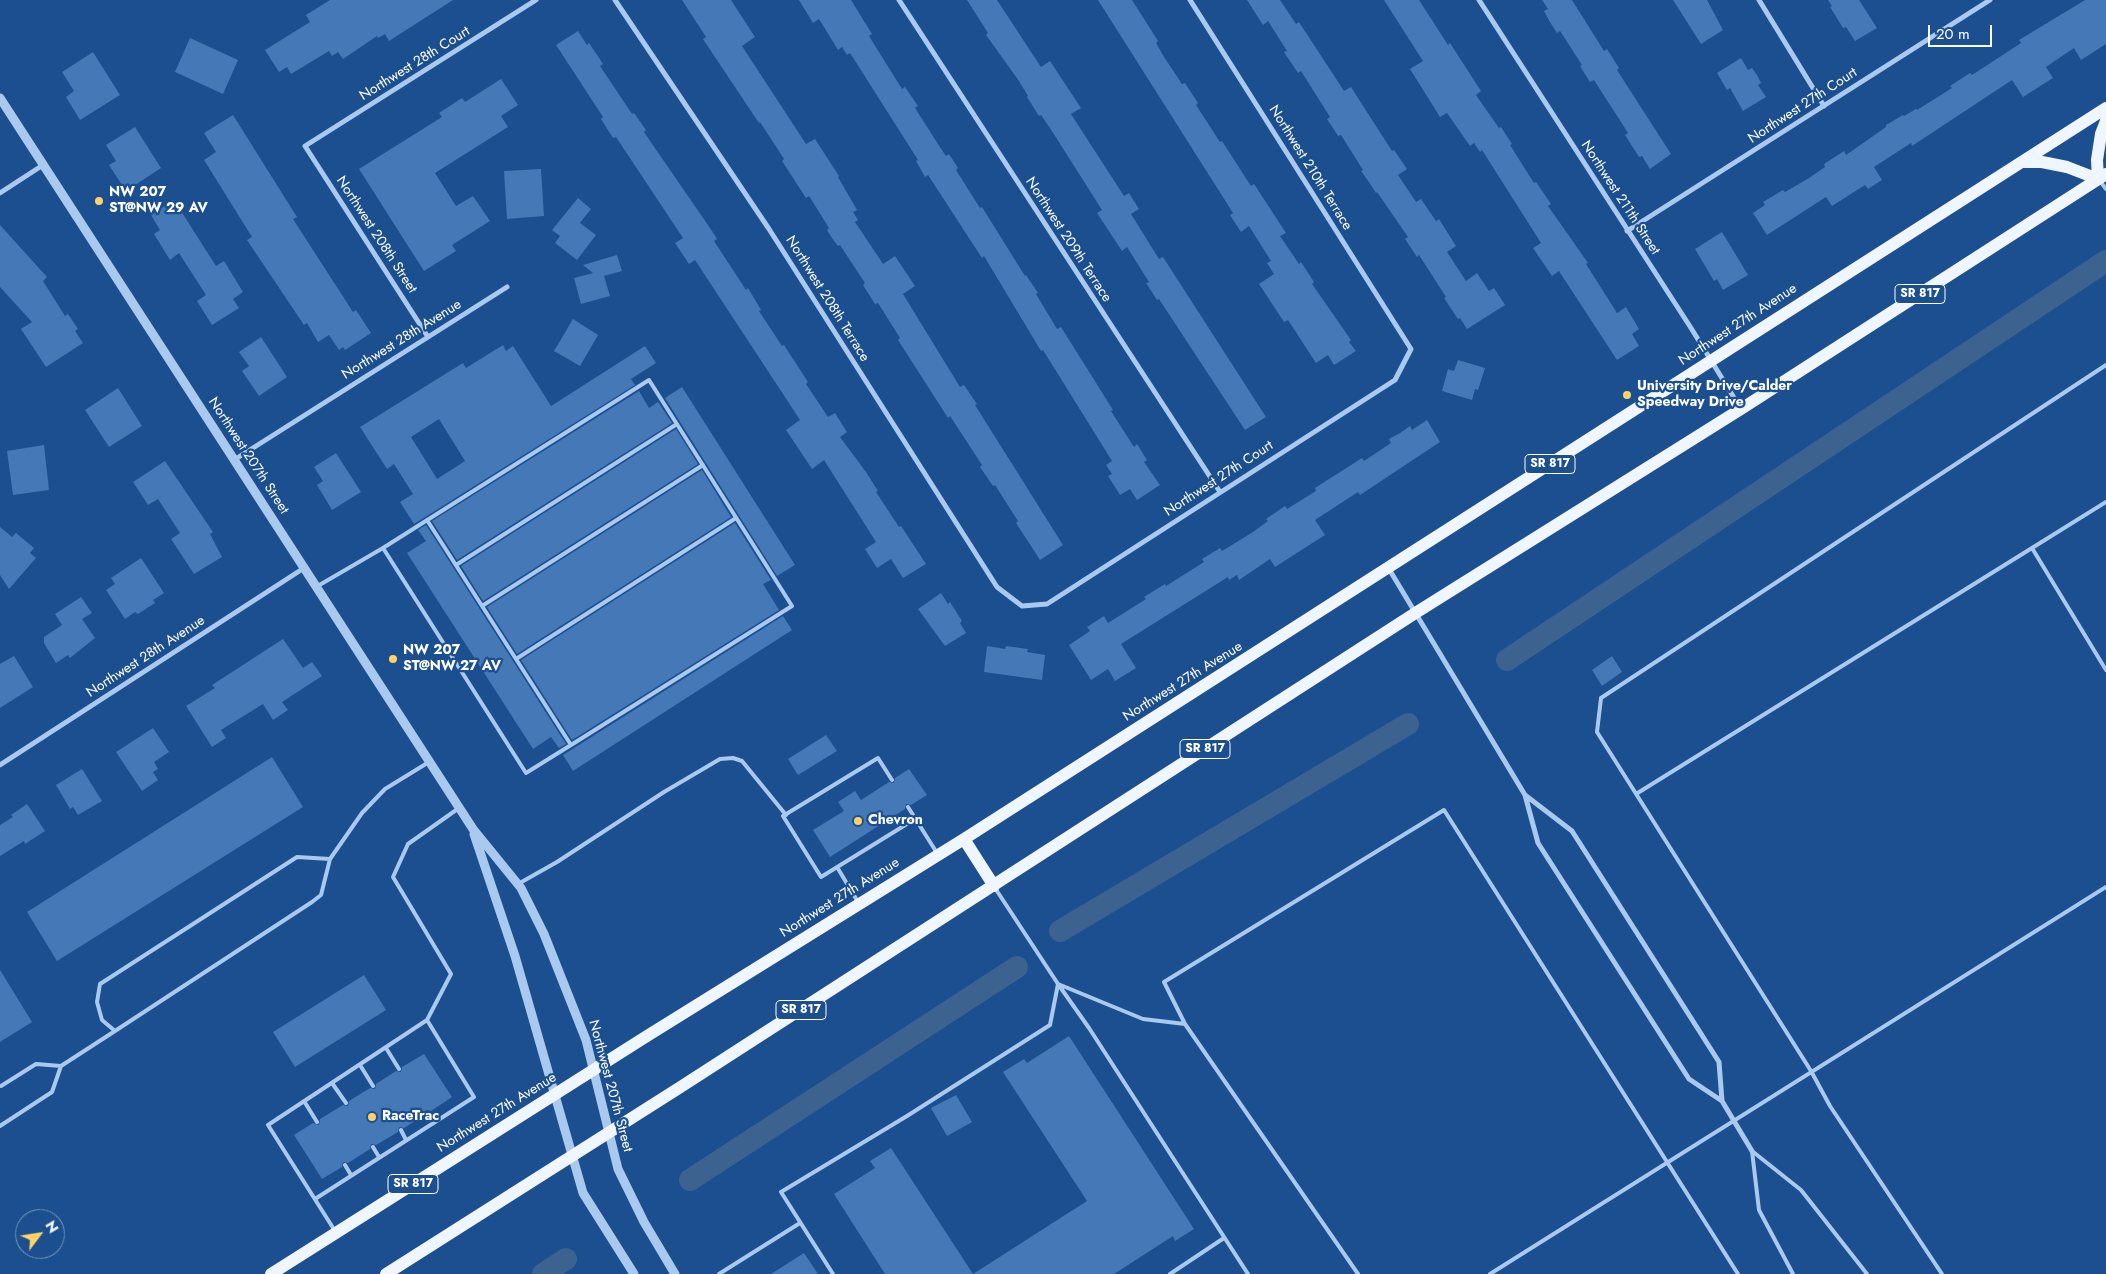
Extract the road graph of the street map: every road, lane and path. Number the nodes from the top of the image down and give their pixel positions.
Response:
1 (536, 0) edge
2 (615, 0) edge
3 (898, 0) edge
4 (1190, 0) edge
5 (1479, 0) edge
6 (1759, 0) edge
7 (1990, 0) edge
8 (0, 98) edge
9 (1824, 106) junction
10 (2106, 108) edge
11 (2106, 121) edge
12 (305, 146) joint
13 (2022, 162) junction
14 (43, 165) junction
15 (2103, 181) edge
16 (0, 193) edge
17 (1627, 232) junction
18 (506, 287) dead end
19 (428, 337) junction
20 (1411, 349) joint
21 (1711, 360) junction
22 (2106, 365) edge
23 (1741, 409) junction
24 (677, 424) junction
25 (234, 460) junction
26 (703, 465) junction
27 (1220, 492) junction
28 (2106, 502) edge
29 (736, 518) junction
30 (427, 520) junction
31 (383, 548) junction
32 (2032, 548) junction
33 (456, 565) junction
34 (304, 568) junction
35 (1389, 568) junction
36 (316, 588) junction
37 (482, 606) junction
38 (1022, 606) joint
39 (1417, 612) junction
40 (516, 659) junction
41 (2106, 670) edge
42 (571, 745) junction
43 (429, 762) junction
44 (0, 765) edge
45 (892, 780) dead end
46 (1636, 794) junction
47 (1525, 795) junction
48 (908, 807) dead end
49 (459, 808) junction
50 (786, 814) junction
51 (915, 819) junction
52 (472, 829) junction
53 (964, 839) junction
54 (938, 855) junction
55 (330, 859) junction
56 (837, 867) junction
57 (518, 884) junction
58 (994, 886) junction
59 (2106, 887) edge
60 (859, 904) junction
61 (1058, 984) junction
62 (427, 1020) junction
63 (1185, 1024) junction
64 (115, 1031) junction
65 (386, 1048) junction
66 (360, 1065) junction
67 (61, 1066) junction
68 (399, 1069) dead end
69 (593, 1070) junction
70 (1811, 1071) junction
71 (332, 1083) junction
72 (1, 1086) edge
73 (373, 1086) dead end
74 (555, 1094) junction
75 (1722, 1101) junction
76 (304, 1102) junction
77 (346, 1103) dead end
78 (428, 1113) dead end
79 (1733, 1120) junction
80 (316, 1122) dead end
81 (433, 1122) junction
82 (0, 1126) edge
83 (401, 1130) dead end
84 (608, 1133) junction
85 (406, 1140) junction
86 (373, 1147) dead end
87 (1752, 1151) junction
88 (572, 1156) junction
89 (379, 1157) junction
90 (1667, 1162) junction
91 (345, 1165) dead end
92 (351, 1175) junction
93 (315, 1198) junction
94 (800, 1223) junction
95 (336, 1233) junction
96 (1224, 1238) junction
97 (722, 1273) edge
98 (271, 1274) edge
99 (386, 1274) edge
100 (634, 1274) edge
101 (675, 1274) edge
102 (833, 1274) edge
103 (1170, 1274) edge
104 (1248, 1274) edge
105 (1358, 1274) edge
106 (1490, 1274) edge
107 (1738, 1274) edge
108 (1793, 1274) edge
109 (1868, 1274) edge
110 (1942, 1274) edge

1 - 12 street, Northwest 28th Court
2 - 38 street, Northwest 208th Terrace
3 - 27 street, Northwest 209th Terrace
4 - 20 street, Northwest 210th Terrace
5 - 17 street, Northwest 211th Street
6 - 9 street
7 - 9 street, Northwest 27th Court
8 - 14 street, Northwest 207th Street
9 - 17 street, Northwest 27th Court
10 - 13 main road, Northwest 27th Avenue / SR 817
11 - 15 main road
12 - 19 street, Northwest 208th Street
13 - 15 main road
13 - 21 main road, Northwest 27th Avenue / SR 817
14 - 16 street
14 - 25 street, Northwest 207th Street
15 - 23 main road, SR 817
17 - 21 street, Northwest 211th Street
18 - 19 street, Northwest 28th Avenue
19 - 25 street, Northwest 28th Avenue
20 - 27 street, Northwest 27th Court
21 - 23 street, Northwest 211th Street
21 - 35 main road, Northwest 27th Avenue / SR 817
22 - 46 lane
23 - 39 main road, SR 817
24 - 26 lane
24 - 30 lane
24 - 33 lane
25 - 34 street, Northwest 207th Street
26 - 29 lane
26 - 37 lane
27 - 38 street, Northwest 27th Court
28 - 32 lane
29 - 40 lane
29 - 42 lane
30 - 31 lane
30 - 33 lane
31 - 36 lane
31 - 42 lane
32 - 41 lane
32 - 46 lane
33 - 37 lane
34 - 36 street, Northwest 207th Street
34 - 44 street, Northwest 28th Avenue
35 - 39 street
35 - 53 main road, Northwest 27th Avenue / SR 817
36 - 43 street, Northwest 207th Street
37 - 40 lane
39 - 47 street
39 - 58 main road, SR 817
40 - 42 lane
43 - 49 street, Northwest 207th Street
43 - 55 lane
45 - 50 lane
46 - 70 lane
47 - 75 street
47 - 75 street
48 - 51 lane
49 - 52 street, Northwest 207th Street
49 - 62 lane
50 - 56 lane
50 - 57 lane
51 - 54 lane
51 - 56 lane
52 - 57 street, Northwest 207th Street
52 - 74 street, Northwest 207th Street
53 - 54 main road, Northwest 27th Avenue / SR 817
53 - 58 main road
54 - 60 main road, Northwest 27th Avenue / SR 817
55 - 64 lane
55 - 64 lane
56 - 60 lane
57 - 69 street, Northwest 207th Street
58 - 61 lane
58 - 84 main road, SR 817
59 - 70 lane
60 - 69 main road, Northwest 27th Avenue / SR 817
61 - 63 lane
61 - 94 lane
61 - 96 lane
62 - 65 lane
62 - 81 lane
63 - 90 lane
63 - 105 lane
64 - 67 lane
65 - 66 lane
65 - 68 lane
66 - 71 lane
66 - 73 lane
67 - 72 lane
67 - 82 lane
69 - 74 main road, Northwest 27th Avenue / SR 817
69 - 84 street, Northwest 207th Street
70 - 79 lane
70 - 110 lane
71 - 76 lane
71 - 77 lane
74 - 88 street, Northwest 207th Street
74 - 95 main road, Northwest 27th Avenue / SR 817
75 - 79 street
76 - 80 lane
76 - 93 lane
78 - 81 lane
79 - 87 street
79 - 90 lane
81 - 85 lane
83 - 85 lane
84 - 88 main road, SR 817
84 - 101 street, Northwest 207th Street
85 - 89 lane
86 - 89 lane
87 - 108 lane
87 - 109 lane
88 - 99 main road, SR 817
88 - 100 street, Northwest 207th Street
89 - 92 lane
90 - 106 lane
90 - 107 lane
91 - 92 lane
92 - 93 lane
93 - 95 lane
94 - 97 lane
94 - 102 lane
95 - 98 main road, Northwest 27th Avenue / SR 817
96 - 103 lane
96 - 104 lane

